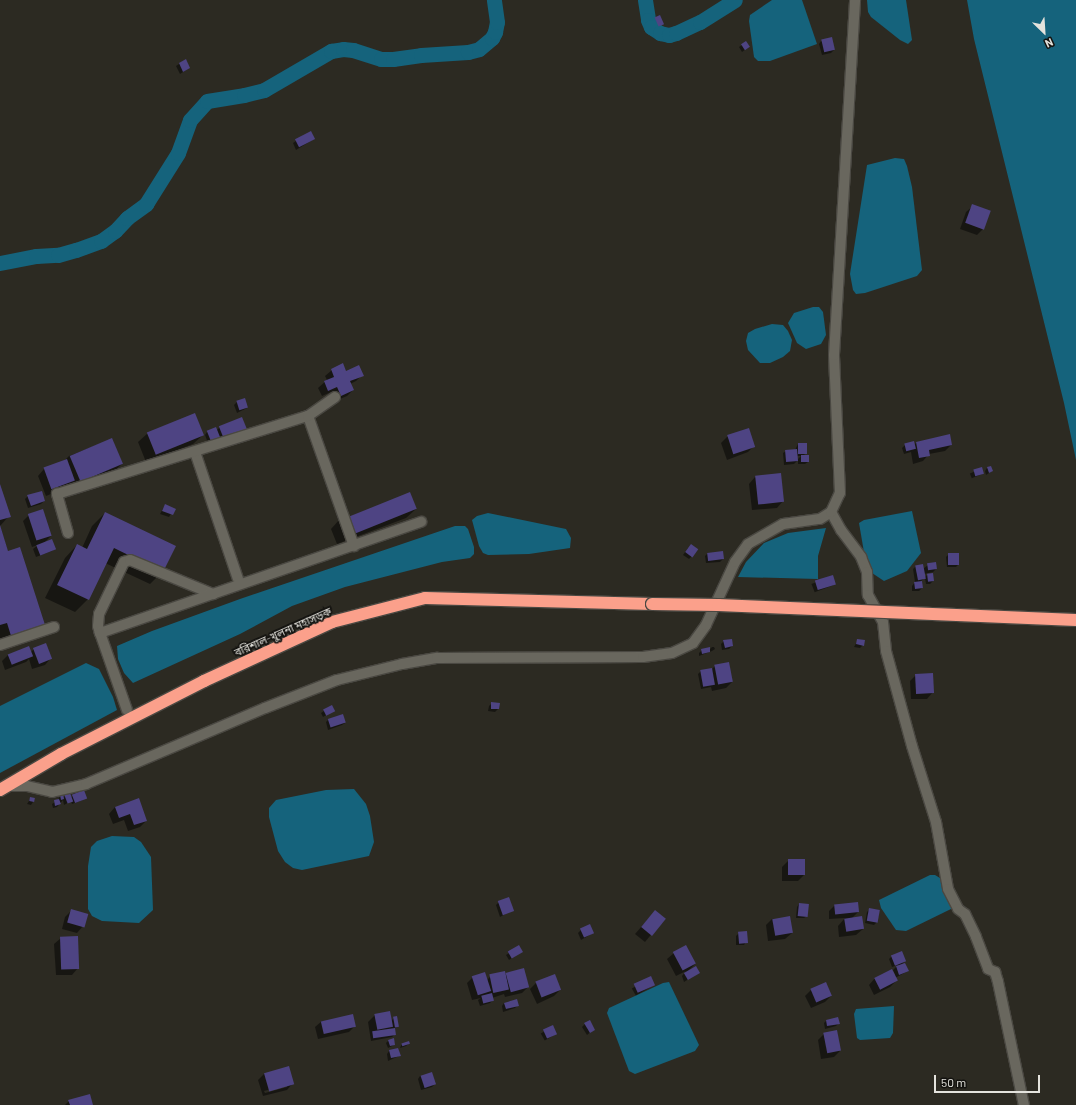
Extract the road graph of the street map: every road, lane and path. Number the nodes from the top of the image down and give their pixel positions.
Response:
1 (855, 0) edge
2 (335, 397) dead end
3 (308, 416) junction
4 (195, 452) junction
5 (831, 512) junction
6 (421, 522) dead end
7 (68, 533) dead end
8 (354, 546) junction
9 (238, 579) dead end
10 (213, 594) junction
11 (1076, 620) edge
12 (54, 627) dead end
13 (100, 633) junction
14 (0, 645) edge
15 (127, 710) dead end
16 (3, 788) edge
17 (1024, 1105) edge

1 - 5 street
2 - 3 street
3 - 4 street
3 - 8 street
4 - 7 street
4 - 9 street
5 - 16 street
5 - 17 street
6 - 8 street
8 - 10 street
10 - 13 street
10 - 13 street
11 - 16 highway, বরিশাল-খুলনা মহাসড়ক, bridge
12 - 14 street
13 - 15 street

